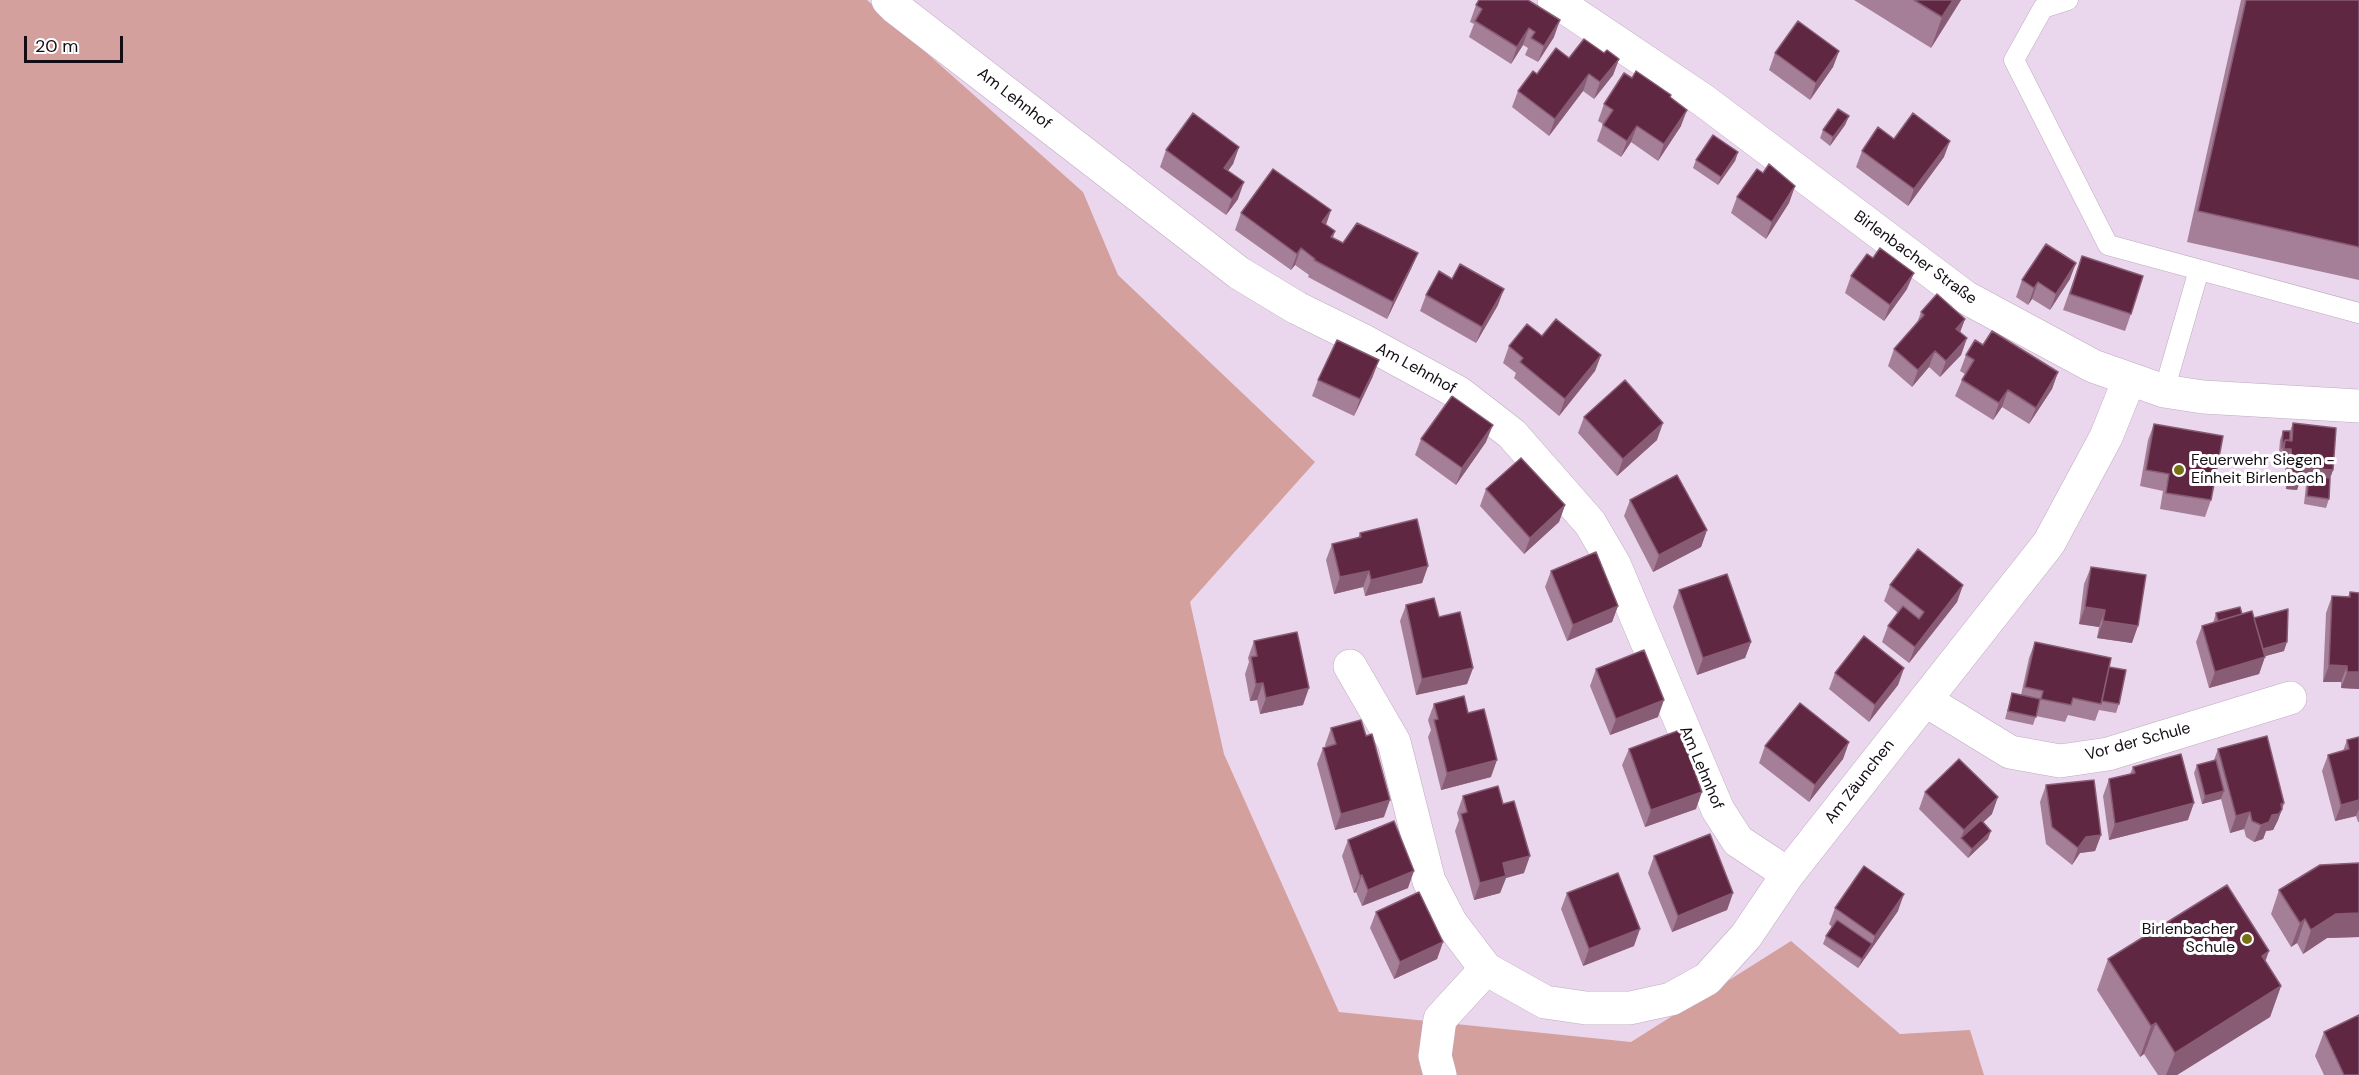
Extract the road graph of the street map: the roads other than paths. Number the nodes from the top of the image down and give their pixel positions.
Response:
1 (888, 0) edge
2 (1554, 0) edge
3 (2068, 0) edge
4 (2199, 270) junction
5 (2359, 313) edge
6 (2129, 380) junction
7 (2164, 391) junction
8 (2359, 406) edge
9 (1350, 666) dead end
10 (2290, 698) dead end
11 (1925, 700) junction
12 (1788, 874) junction
13 (1486, 969) junction
14 (1440, 1075) edge

1 - 12 street, Am Lehnhof
2 - 6 street, Birlenbacher Straße
3 - 4 lane
4 - 5 lane
4 - 7 lane
6 - 7 street, Birlenbacher Straße
6 - 11 street, Am Zäunchen
7 - 8 street, Birlenbacher Straße
9 - 13 street, Am Zäunchen
10 - 11 street, Vor der Schule
11 - 12 street, Am Zäunchen
12 - 13 street, Am Zäunchen
13 - 14 street

